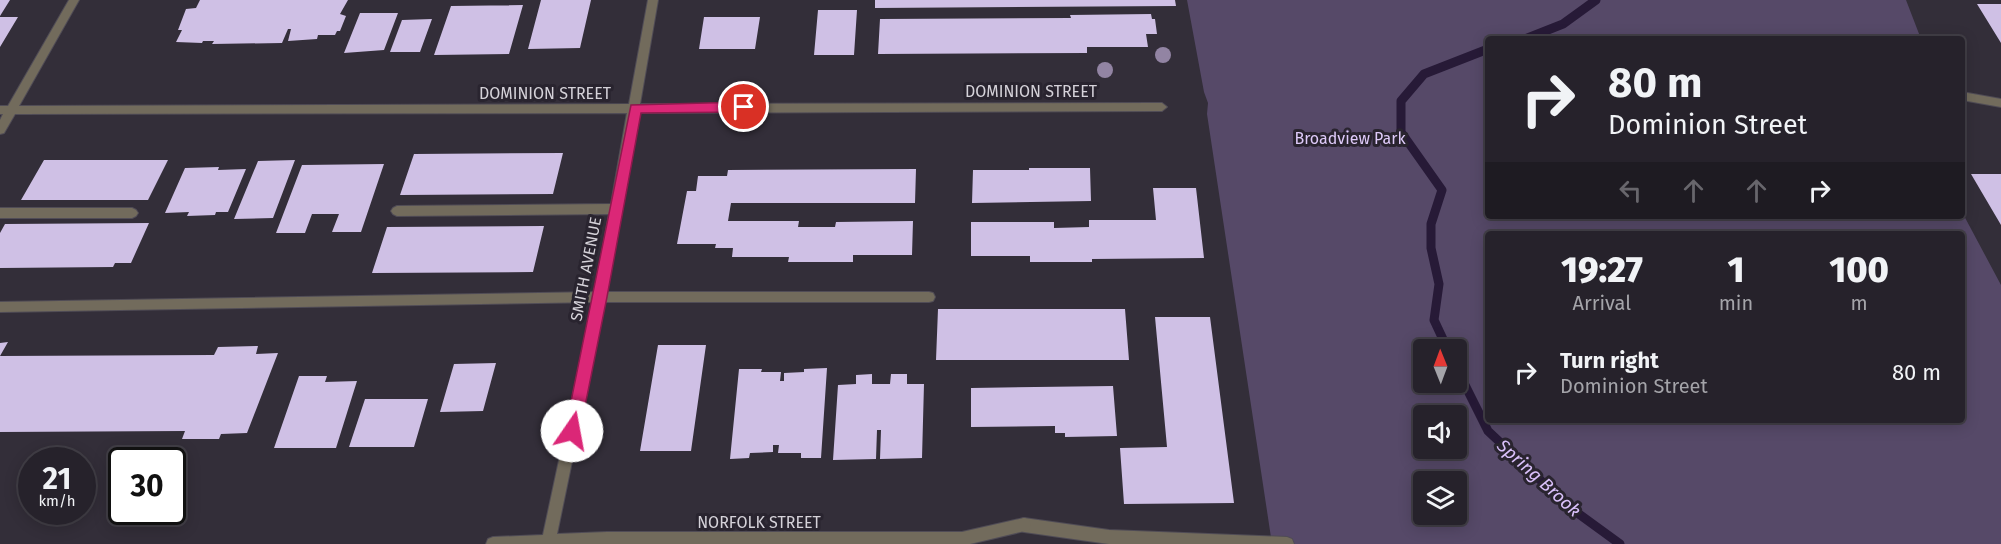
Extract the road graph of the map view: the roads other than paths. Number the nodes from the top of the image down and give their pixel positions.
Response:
1 (74, 0) edge
2 (653, 0) edge
3 (1965, 97) edge
4 (2001, 103) edge
5 (1162, 107) dead end
6 (635, 108) junction
7 (6, 110) edge
8 (0, 130) edge
9 (616, 209) junction
10 (397, 211) dead end
11 (0, 213) edge
12 (132, 213) dead end
13 (600, 297) junction
14 (929, 297) dead end
15 (0, 307) edge
16 (548, 543) edge
17 (493, 544) edge
18 (1287, 544) edge

1 - 7 street
2 - 6 street, SMITH AVENUE
3 - 4 street
5 - 6 street, DOMINION STREET
6 - 7 street, DOMINION STREET
6 - 9 street, SMITH AVENUE
7 - 8 street
9 - 10 street
9 - 13 street, SMITH AVENUE
11 - 12 street
13 - 14 street
13 - 15 street
13 - 16 street, SMITH AVENUE
16 - 17 street, NORFOLK STREET
16 - 18 street, NORFOLK STREET

